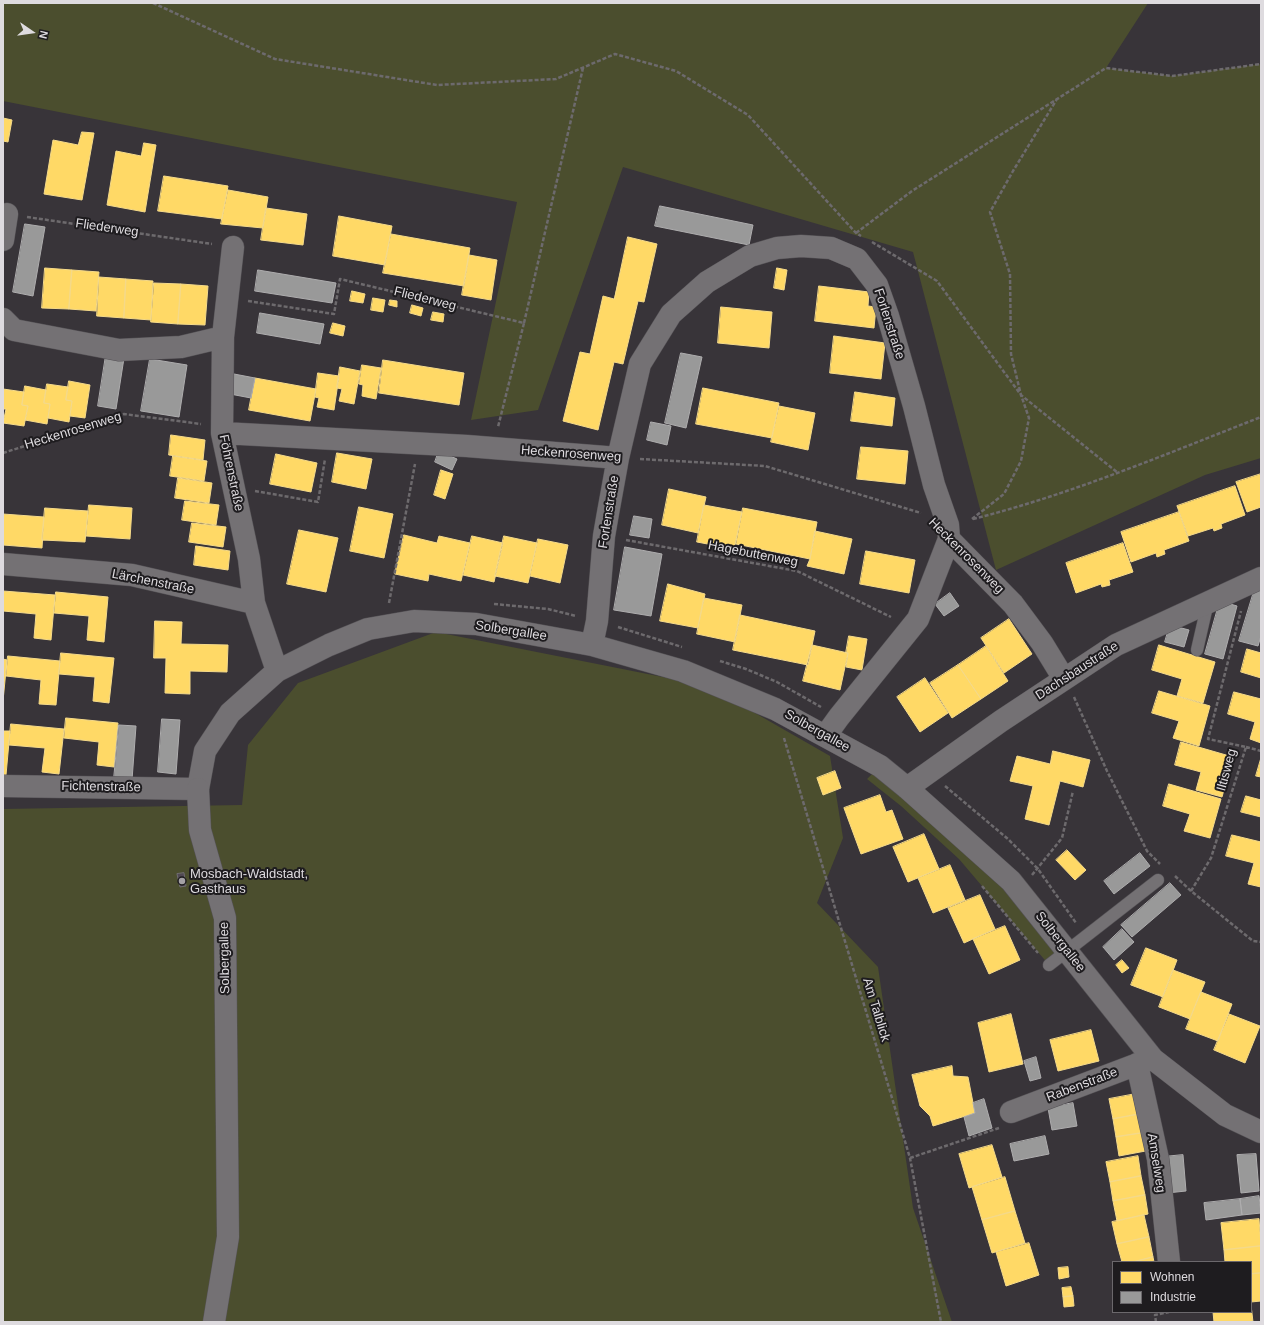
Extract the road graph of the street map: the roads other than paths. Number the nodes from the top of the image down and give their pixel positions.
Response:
1 (7, 214) road end
2 (3, 240) edge
3 (233, 247) road end
4 (3, 319) edge
5 (223, 337) junction
6 (222, 433) junction
7 (618, 458) junction
8 (948, 532) junction
9 (3, 564) edge
10 (1254, 581) edge
11 (1208, 602) junction
12 (254, 603) junction
13 (592, 645) junction
14 (1197, 650) dead end
15 (277, 671) junction
16 (1064, 679) junction
17 (826, 736) junction
18 (3, 786) edge
19 (907, 788) junction
20 (198, 789) junction
21 (1158, 880) dead end
22 (1067, 952) junction
23 (1049, 965) dead end
24 (1145, 1062) junction
25 (1011, 1112) road end
26 (1261, 1132) edge
27 (1169, 1261) edge
28 (214, 1322) edge

1 - 2 street
3 - 5 street, Föhrenstraße
4 - 5 street
5 - 6 street, Föhrenstraße
6 - 7 street, Heckenrosenweg
6 - 12 street, Föhrenstraße
7 - 8 street, Forlenstraße
7 - 13 street, Forlenstraße
8 - 16 street, Heckenrosenweg
8 - 17 street
9 - 12 street, Lärchenstraße
10 - 11 street, Dachsbaustraße
11 - 14 lane
11 - 16 street, Dachsbaustraße
12 - 15 street, Föhrenstraße
13 - 15 street, Solbergallee
13 - 17 street, Solbergallee
15 - 20 street, Solbergallee
16 - 19 street, Dachsbaustraße
17 - 19 street, Solbergallee
18 - 20 street, Fichtenstraße
19 - 22 street, Solbergallee
20 - 28 street, Solbergallee
21 - 22 lane
22 - 23 lane
22 - 24 street, Solbergallee
24 - 25 street, Rabenstraße
24 - 26 street, Solbergallee
24 - 27 street, Amselweg

